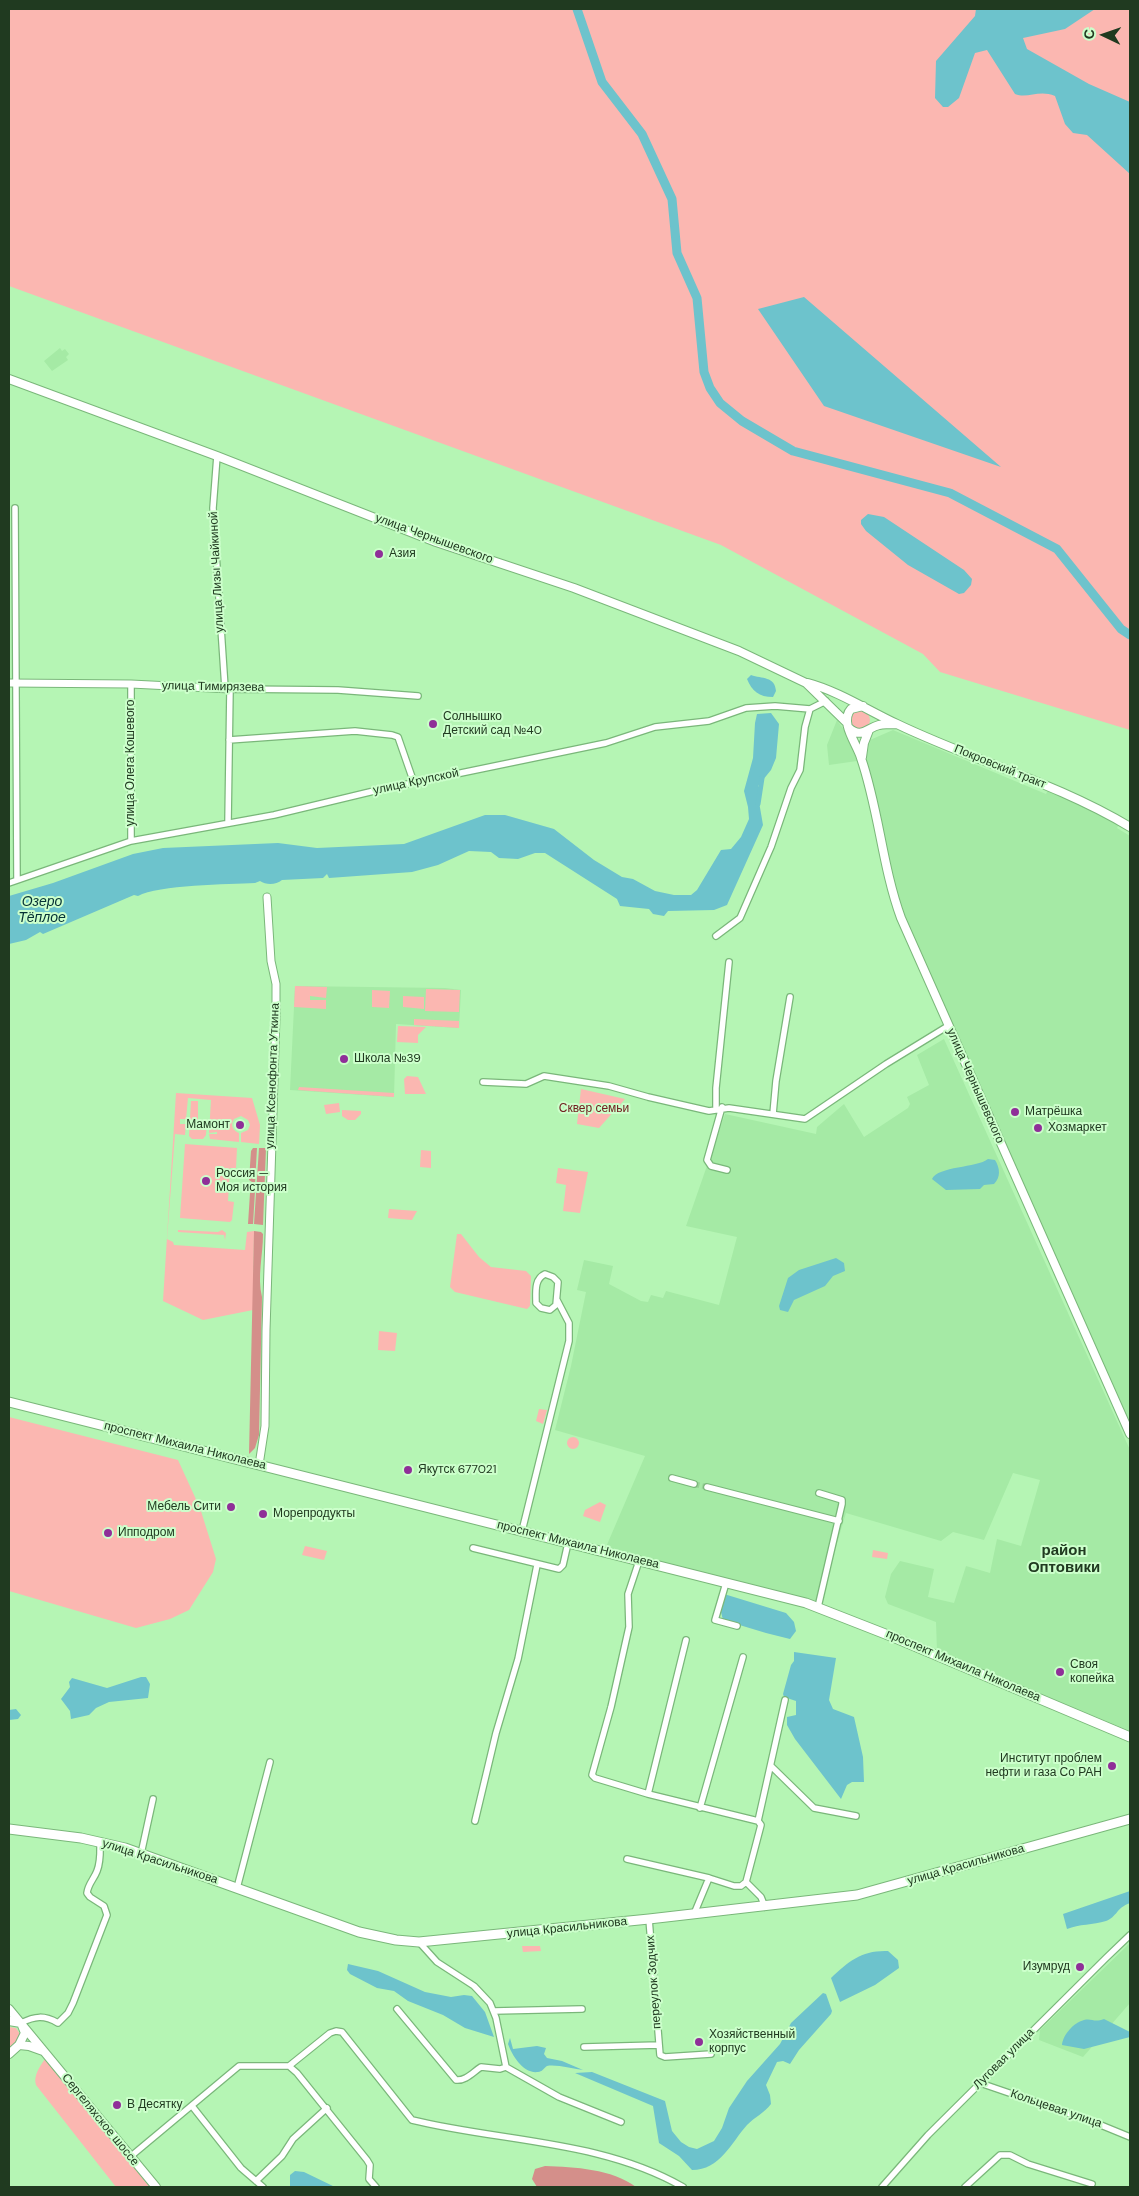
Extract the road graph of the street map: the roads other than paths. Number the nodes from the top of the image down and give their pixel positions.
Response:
1 (9, 379) edge
2 (217, 456) junction
3 (15, 508) dead end
4 (9, 683) edge
5 (17, 683) junction
6 (806, 683) junction
7 (131, 684) junction
8 (227, 688) junction
9 (418, 696) dead end
10 (826, 701) junction
11 (866, 708) junction
12 (810, 709) junction
13 (896, 724) junction
14 (847, 725) junction
15 (870, 728) junction
16 (229, 740) junction
17 (862, 759) junction
18 (414, 783) junction
19 (228, 823) junction
20 (1130, 827) edge
21 (131, 841) junction
22 (17, 880) junction
23 (9, 883) edge
24 (267, 897) dead end
25 (716, 936) dead end
26 (729, 962) dead end
27 (790, 997) dead end
28 (948, 1026) junction
29 (483, 1082) dead end
30 (719, 1109) junction
31 (773, 1114) junction
32 (727, 1170) dead end
33 (557, 1300) junction
34 (550, 1310) junction
35 (567, 1320) junction
36 (9, 1402) edge
37 (1130, 1434) edge
38 (259, 1465) junction
39 (672, 1478) dead end
40 (694, 1484) tunnel mouth
41 (707, 1487) tunnel mouth
42 (819, 1493) dead end
43 (839, 1521) junction
44 (522, 1531) junction
45 (568, 1543) junction
46 (473, 1548) dead end
47 (639, 1561) junction
48 (537, 1565) junction
49 (726, 1583) junction
50 (818, 1607) junction
51 (737, 1626) dead end
52 (686, 1640) dead end
53 (743, 1656) dead end
54 (784, 1700) dead end
55 (1130, 1737) edge
56 (270, 1762) dead end
57 (771, 1766) junction
58 (648, 1794) junction
59 (154, 1799) dead end
60 (700, 1808) junction
61 (856, 1816) dead end
62 (1130, 1819) edge
63 (475, 1821) dead end
64 (758, 1821) junction
65 (9, 1828) edge
66 (100, 1842) junction
67 (141, 1854) junction
68 (627, 1859) dead end
69 (710, 1878) junction
70 (746, 1882) junction
71 (237, 1888) junction
72 (765, 1907) junction
73 (694, 1914) junction
74 (649, 1919) junction
75 (1130, 1936) edge
76 (419, 1942) junction
77 (9, 2009) edge
78 (397, 2009) dead end
79 (582, 2009) dead end
80 (494, 2011) junction
81 (9, 2022) edge
82 (21, 2023) junction
83 (19, 2045) junction
84 (658, 2045) junction
85 (584, 2047) dead end
86 (45, 2052) junction
87 (9, 2054) edge
88 (711, 2054) dead end
89 (289, 2066) junction
90 (506, 2067) junction
91 (980, 2083) junction
92 (192, 2106) junction
93 (327, 2108) junction
94 (621, 2122) dead end
95 (1130, 2137) edge
96 (130, 2156) junction
97 (256, 2181) junction
98 (1092, 2184) dead end
99 (156, 2187) edge
100 (263, 2187) edge
101 (376, 2187) edge
102 (683, 2187) edge
103 (882, 2187) edge
104 (965, 2187) edge

1 - 2 main road, улица Чернышевского
2 - 6 main road, улица Чернышевского
2 - 8 street, улица Лизы Чайкиной
3 - 5 street
4 - 5 street, улица Тимирязева
5 - 7 street, улица Тимирязева
5 - 22 street
6 - 10 main road, улица Чернышевского
6 - 11 main road, Покровский тракт
7 - 8 street, улица Тимирязева
7 - 21 street, улица Олега Кошевого
8 - 9 street, улица Тимирязева
8 - 16 street, улица Лизы Чайкиной
10 - 12 street
10 - 14 main road, улица Чернышевского
11 - 13 main road, Покровский тракт
11 - 14 main road
11 - 15 main road
12 - 18 street, улица Крупской
12 - 25 street
13 - 15 main road
13 - 20 main road, Покровский тракт
14 - 15 main road
14 - 17 main road, улица Чернышевского
15 - 17 main road
16 - 18 street
16 - 19 street, улица Лизы Чайкиной
17 - 28 main road, улица Чернышевского
18 - 19 street, улица Крупской
19 - 21 street, улица Крупской
21 - 22 street, улица Крупской
22 - 23 street, улица Крупской
24 - 38 street, улица Ксенофонта Уткина
26 - 30 street
27 - 31 street
28 - 31 street
28 - 37 main road, улица Чернышевского
29 - 30 street
30 - 31 street
30 - 32 street
33 - 34 street
33 - 34 street
33 - 35 street
34 - 35 street
35 - 44 street
36 - 38 main road, проспект Михаила Николаева
38 - 44 main road, проспект Михаила Николаева
39 - 40 street
41 - 43 street
42 - 43 street
43 - 50 street
44 - 45 main road, проспект Михаила Николаева
45 - 47 main road, проспект Михаила Николаева
45 - 48 street
46 - 48 street
47 - 49 main road, проспект Михаила Николаева
47 - 58 street
48 - 63 street
49 - 50 main road, проспект Михаила Николаева
49 - 51 street
50 - 55 main road, проспект Михаила Николаева
52 - 58 street
53 - 60 street
54 - 57 street
56 - 71 street
57 - 61 street
57 - 64 street
58 - 60 street
59 - 67 street
60 - 64 street
62 - 72 main road, улица Красильникова
64 - 70 street
65 - 66 main road, улица Красильникова
66 - 67 main road, улица Красильникова
66 - 82 street
67 - 71 main road, улица Красильникова
68 - 69 street
69 - 70 street
69 - 73 street
70 - 72 street
71 - 76 main road, улица Красильникова
72 - 73 main road, улица Красильникова
73 - 74 main road, улица Красильникова
74 - 76 main road, улица Красильникова
74 - 84 street, переулок Зодчих
75 - 91 street, Луговая улица
76 - 80 street
77 - 82 main road, Сергеляхское шоссе
78 - 90 street
79 - 80 street
80 - 90 street
81 - 82 main road
82 - 83 main road
82 - 86 main road, Сергеляхское шоссе
83 - 86 main road
83 - 87 main road
84 - 85 street, переулок Зодчих
84 - 88 street, переулок Зодчих
86 - 96 main road, Сергеляхское шоссе
89 - 92 street
89 - 93 street
89 - 102 street
90 - 94 street
91 - 95 street, Кольцевая улица
91 - 103 street, Луговая улица
92 - 96 street
92 - 97 street
93 - 97 street
93 - 101 street
96 - 99 main road, Сергеляхское шоссе
97 - 100 street
98 - 104 street

